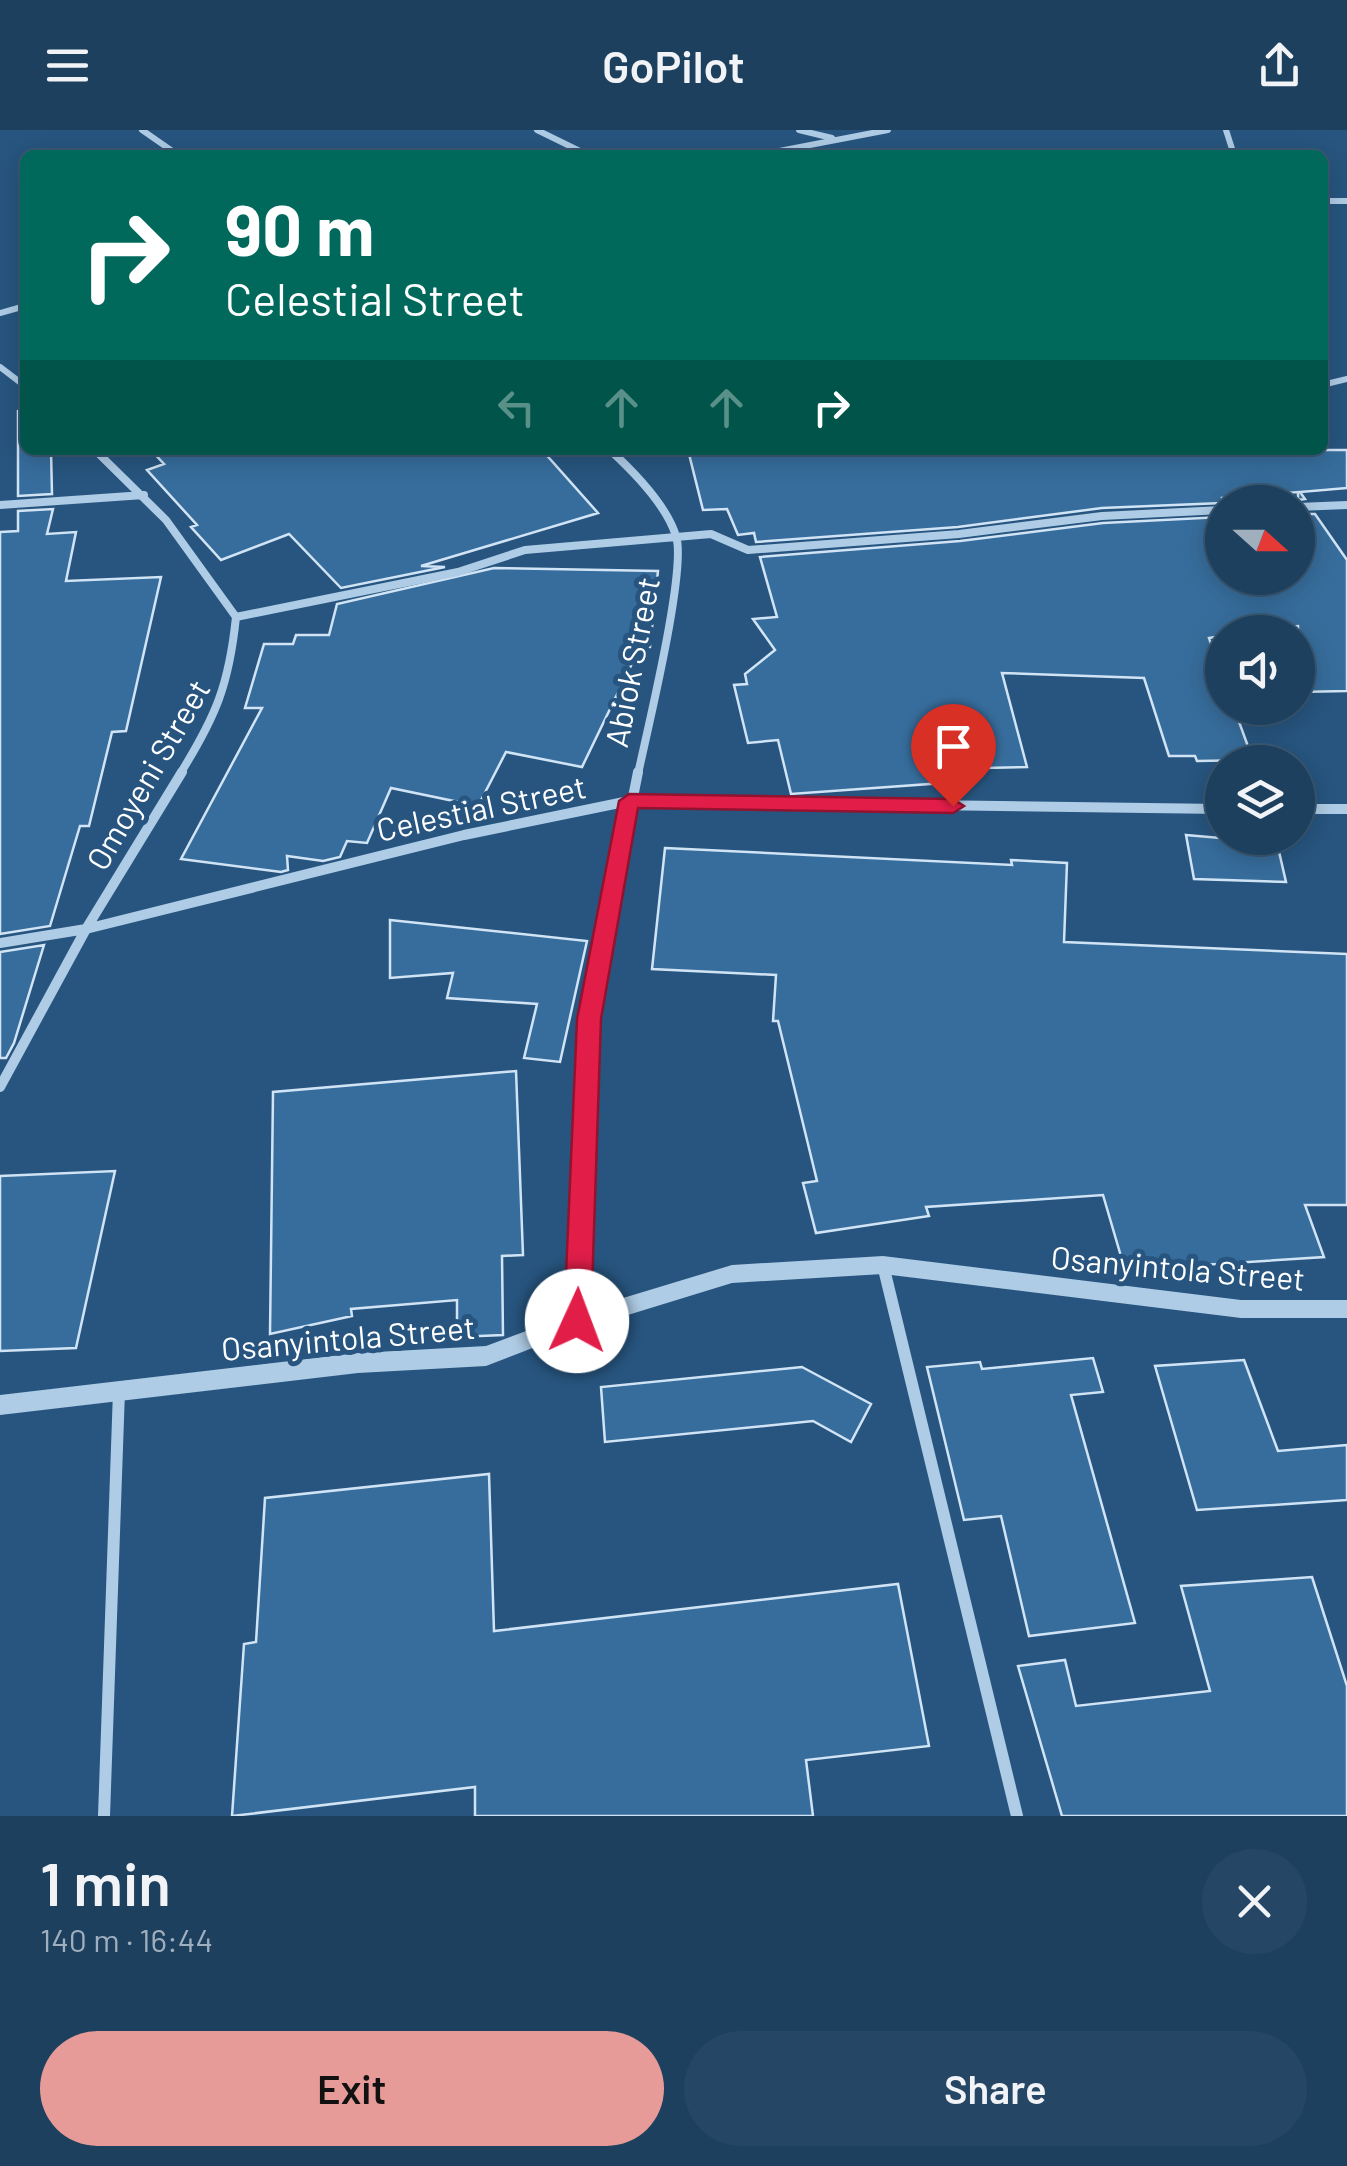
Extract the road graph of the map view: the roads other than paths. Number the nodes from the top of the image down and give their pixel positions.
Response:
1 (142, 130) edge
2 (537, 130) edge
3 (800, 130) edge
4 (888, 130) edge
5 (836, 140) junction
6 (171, 150) edge
7 (578, 150) edge
8 (784, 150) edge
9 (0, 367) edge
10 (20, 382) edge
11 (100, 455) edge
12 (615, 455) edge
13 (144, 495) junction
14 (0, 505) edge
15 (1347, 505) edge
16 (1315, 506) edge
17 (1205, 511) edge
18 (677, 537) junction
19 (236, 617) junction
20 (629, 801) junction
21 (1205, 809) edge
22 (1315, 809) edge
23 (1347, 809) edge
24 (86, 929) junction
25 (0, 943) edge
26 (0, 1088) edge
27 (883, 1265) junction
28 (1347, 1310) edge
29 (577, 1321) junction
30 (119, 1391) junction
31 (0, 1405) edge
32 (104, 1816) edge
33 (1017, 1816) edge

1 - 6 street
2 - 7 street
3 - 5 street
4 - 5 street
5 - 8 street
9 - 10 street
11 - 13 street
12 - 18 street, Abiok Street
13 - 14 street
13 - 19 street
15 - 16 street
17 - 18 street
18 - 19 street
18 - 20 street, Abiok Street
19 - 24 street, Omoyeni Street
20 - 21 street, Celestial Street
20 - 24 street, Celestial Street
20 - 29 street, Abiok Street
22 - 23 street
24 - 25 street, Celestial Street
24 - 26 street, Omoyeni Street
27 - 28 street, Osanyintola Street
27 - 29 street, Osanyintola Street
27 - 33 street
29 - 30 street, Osanyintola Street
30 - 31 street, Osanyintola Street
30 - 32 street

